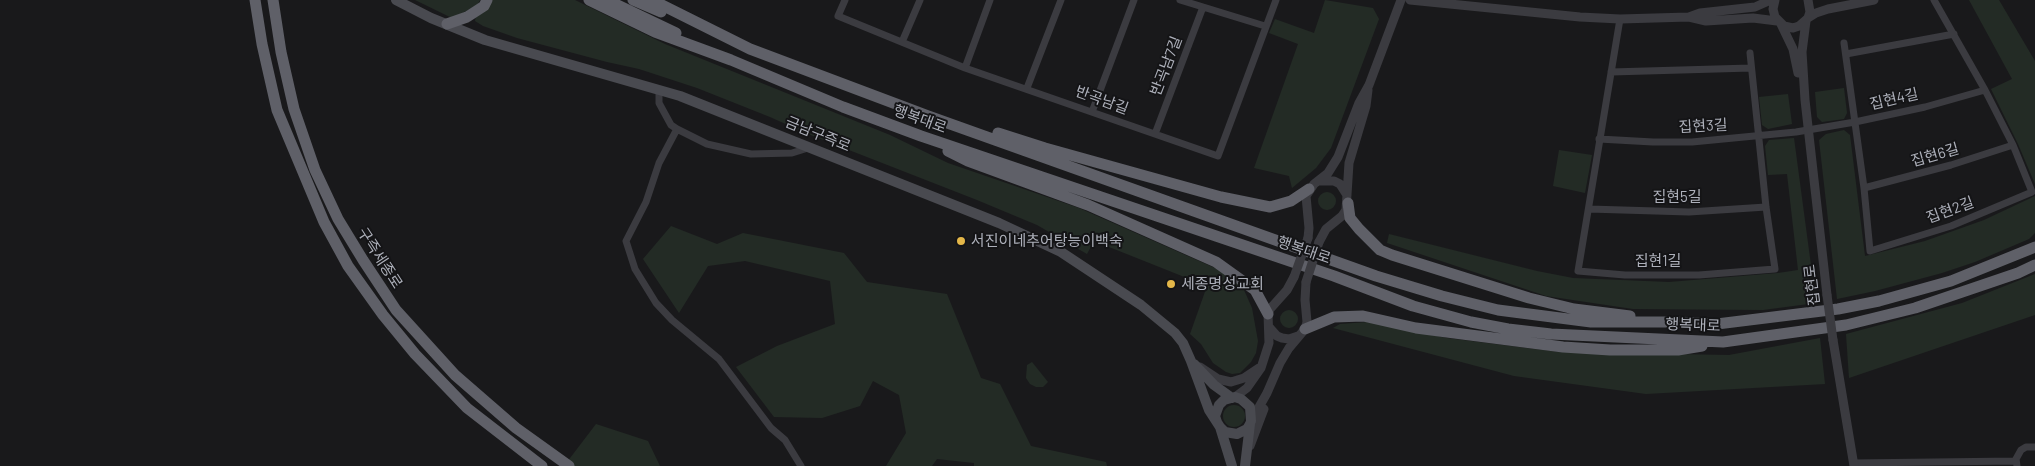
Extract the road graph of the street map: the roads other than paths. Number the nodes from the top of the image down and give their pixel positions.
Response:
1 (255, 0) edge
2 (273, 0) edge
3 (396, 0) edge
4 (488, 0) edge
5 (589, 0) edge
6 (607, 0) edge
7 (633, 0) edge
8 (652, 0) edge
9 (845, 0) edge
10 (920, 0) edge
11 (990, 0) edge
12 (1060, 0) edge
13 (1134, 0) edge
14 (1180, 0) edge
15 (1276, 0) edge
16 (1401, 0) edge
17 (1410, 0) edge
18 (1771, 0) edge
19 (1775, 0) edge
20 (1808, 0) edge
21 (1874, 0) edge
22 (1934, 0) edge
23 (1203, 7) junction
24 (1689, 17) junction
25 (1620, 19) junction
26 (1807, 19) junction
27 (1779, 22) junction
28 (447, 24) junction
29 (1265, 26) junction
30 (1954, 34) junction
31 (902, 42) junction
32 (1844, 43) dead end
33 (750, 49) junction
34 (1750, 53) dead end
35 (1846, 54) junction
36 (731, 60) junction
37 (966, 68) junction
38 (1751, 68) junction
39 (1611, 72) junction
40 (1369, 85) junction
41 (1027, 88) junction
42 (659, 89) junction
43 (1985, 90) junction
44 (1805, 100) junction
45 (1092, 112) junction
46 (928, 116) junction
47 (1855, 122) junction
48 (677, 130) junction
49 (1808, 130) junction
50 (1155, 134) junction
51 (1758, 135) junction
52 (920, 136) junction
53 (1599, 139) junction
54 (2013, 145) junction
55 (810, 147) junction
56 (1320, 181) junction
57 (1864, 188) junction
58 (1309, 189) junction
59 (1348, 200) junction
60 (1766, 207) junction
61 (1589, 209) junction
62 (2035, 247) edge
63 (2035, 265) edge
64 (1268, 314) junction
65 (1676, 322) junction
66 (1269, 327) junction
67 (1303, 331) junction
68 (1723, 342) junction
69 (1191, 361) junction
70 (1263, 364) junction
71 (1268, 393) junction
72 (1234, 398) junction
73 (1251, 422) junction
74 (1218, 425) junction
75 (2035, 446) edge
76 (1245, 463) edge
77 (1854, 464) edge
78 (1910, 464) edge
79 (2017, 464) edge
80 (542, 466) edge
81 (569, 466) edge
82 (801, 466) edge
83 (1232, 466) edge

1 - 80 highway, 구즉세종로
2 - 81 highway, 구즉세종로
3 - 28 main road, 금남구즉로
4 - 28 highway
5 - 36 highway, 행복대로
6 - 36 highway
7 - 33 highway
8 - 33 highway, 행복대로
9 - 31 street, 반곡남길
10 - 31 street
11 - 37 street
12 - 41 street
13 - 45 street
14 - 23 street
15 - 29 street, 반곡남길
16 - 40 street
17 - 25 street
18 - 24 street
19 - 27 street, 집현로
20 - 26 street, 집현로
21 - 26 street
22 - 30 street, 집현2길
23 - 29 street
23 - 50 street, 반곡남7길
24 - 25 street
24 - 27 street
25 - 39 street, 집현1길
26 - 27 street
26 - 44 street, 집현로
27 - 44 street, 집현로
28 - 42 main road, 금남구즉로
29 - 50 street, 반곡남길
30 - 35 street
30 - 43 street, 집현2길
31 - 37 street, 반곡남길
32 - 35 street, 집현2길
33 - 46 highway, 행복대로
34 - 38 street, 집현1길
35 - 47 street, 집현2길
36 - 52 highway, 행복대로
37 - 41 street, 반곡남길
38 - 39 street
38 - 51 street, 집현1길
39 - 53 street, 집현1길
40 - 56 street
40 - 59 street
41 - 45 street, 반곡남길
42 - 48 street
42 - 55 main road, 금남구즉로
43 - 47 street, 집현4길
43 - 54 street, 집현2길
44 - 49 street, 집현로
45 - 50 street, 반곡남길
46 - 58 highway
46 - 65 highway, 행복대로
47 - 49 street, 집현4길
47 - 57 street, 집현2길
48 - 55 street
48 - 82 street
49 - 51 street, 집현3길
49 - 77 street, 집현로, bridge
51 - 53 street, 집현3길
51 - 60 street, 집현1길
52 - 64 highway
52 - 68 highway, 행복대로
53 - 61 street, 집현1길
54 - 57 street, 집현6길
54 - 57 street, 집현2길
55 - 69 main road, 금남구즉로
56 - 58 street
56 - 59 street
58 - 64 street, bridge
59 - 65 highway
59 - 67 street, bridge
60 - 61 street, 집현5길
60 - 61 street, 집현1길
62 - 65 highway, 행복대로
63 - 68 highway, 행복대로
64 - 66 street
66 - 67 street
66 - 70 street
67 - 68 highway
67 - 71 street
69 - 70 street
69 - 72 main road, 금남구즉로
69 - 74 main road, 금남구즉로
70 - 72 street
71 - 73 street
71 - 76 street
72 - 73 main road, 금남구즉로
72 - 74 main road
73 - 74 main road
73 - 76 main road
74 - 83 main road, 금남구즉로
75 - 79 street
77 - 78 street
78 - 79 street

